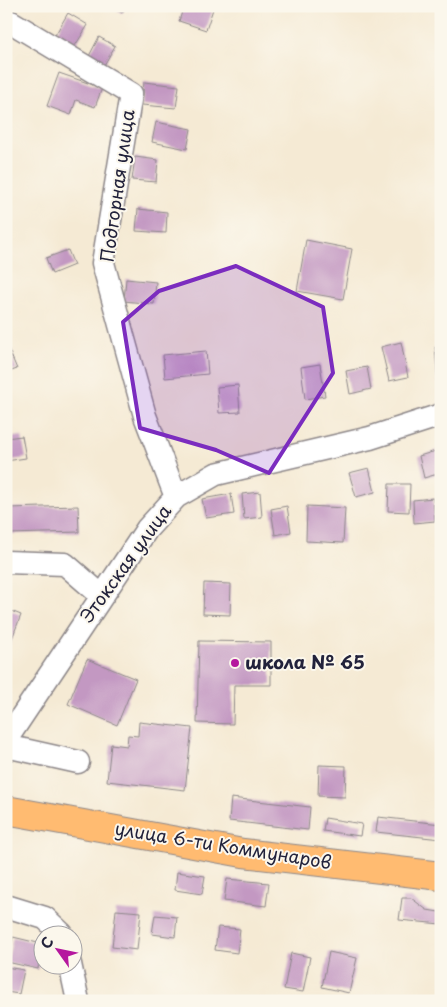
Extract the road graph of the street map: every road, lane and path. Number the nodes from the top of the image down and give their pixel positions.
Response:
1 (11, 22) dead end
2 (441, 415) edge
3 (176, 497) junction
4 (6, 562) edge
5 (102, 596) junction
6 (6, 740) edge
7 (6, 746) edge
8 (78, 762) dead end
9 (6, 810) edge
10 (441, 876) edge
11 (6, 906) edge
12 (51, 924) edge
13 (72, 974) edge
14 (78, 1001) edge

1 - 3 street, Подгорная улица
2 - 3 street, Этокская улица
3 - 5 street, Этокская улица
4 - 5 street
5 - 6 street, Этокская улица
7 - 8 street
9 - 10 main road, улица 6-ти Коммунаров
11 - 12 street
13 - 14 street

